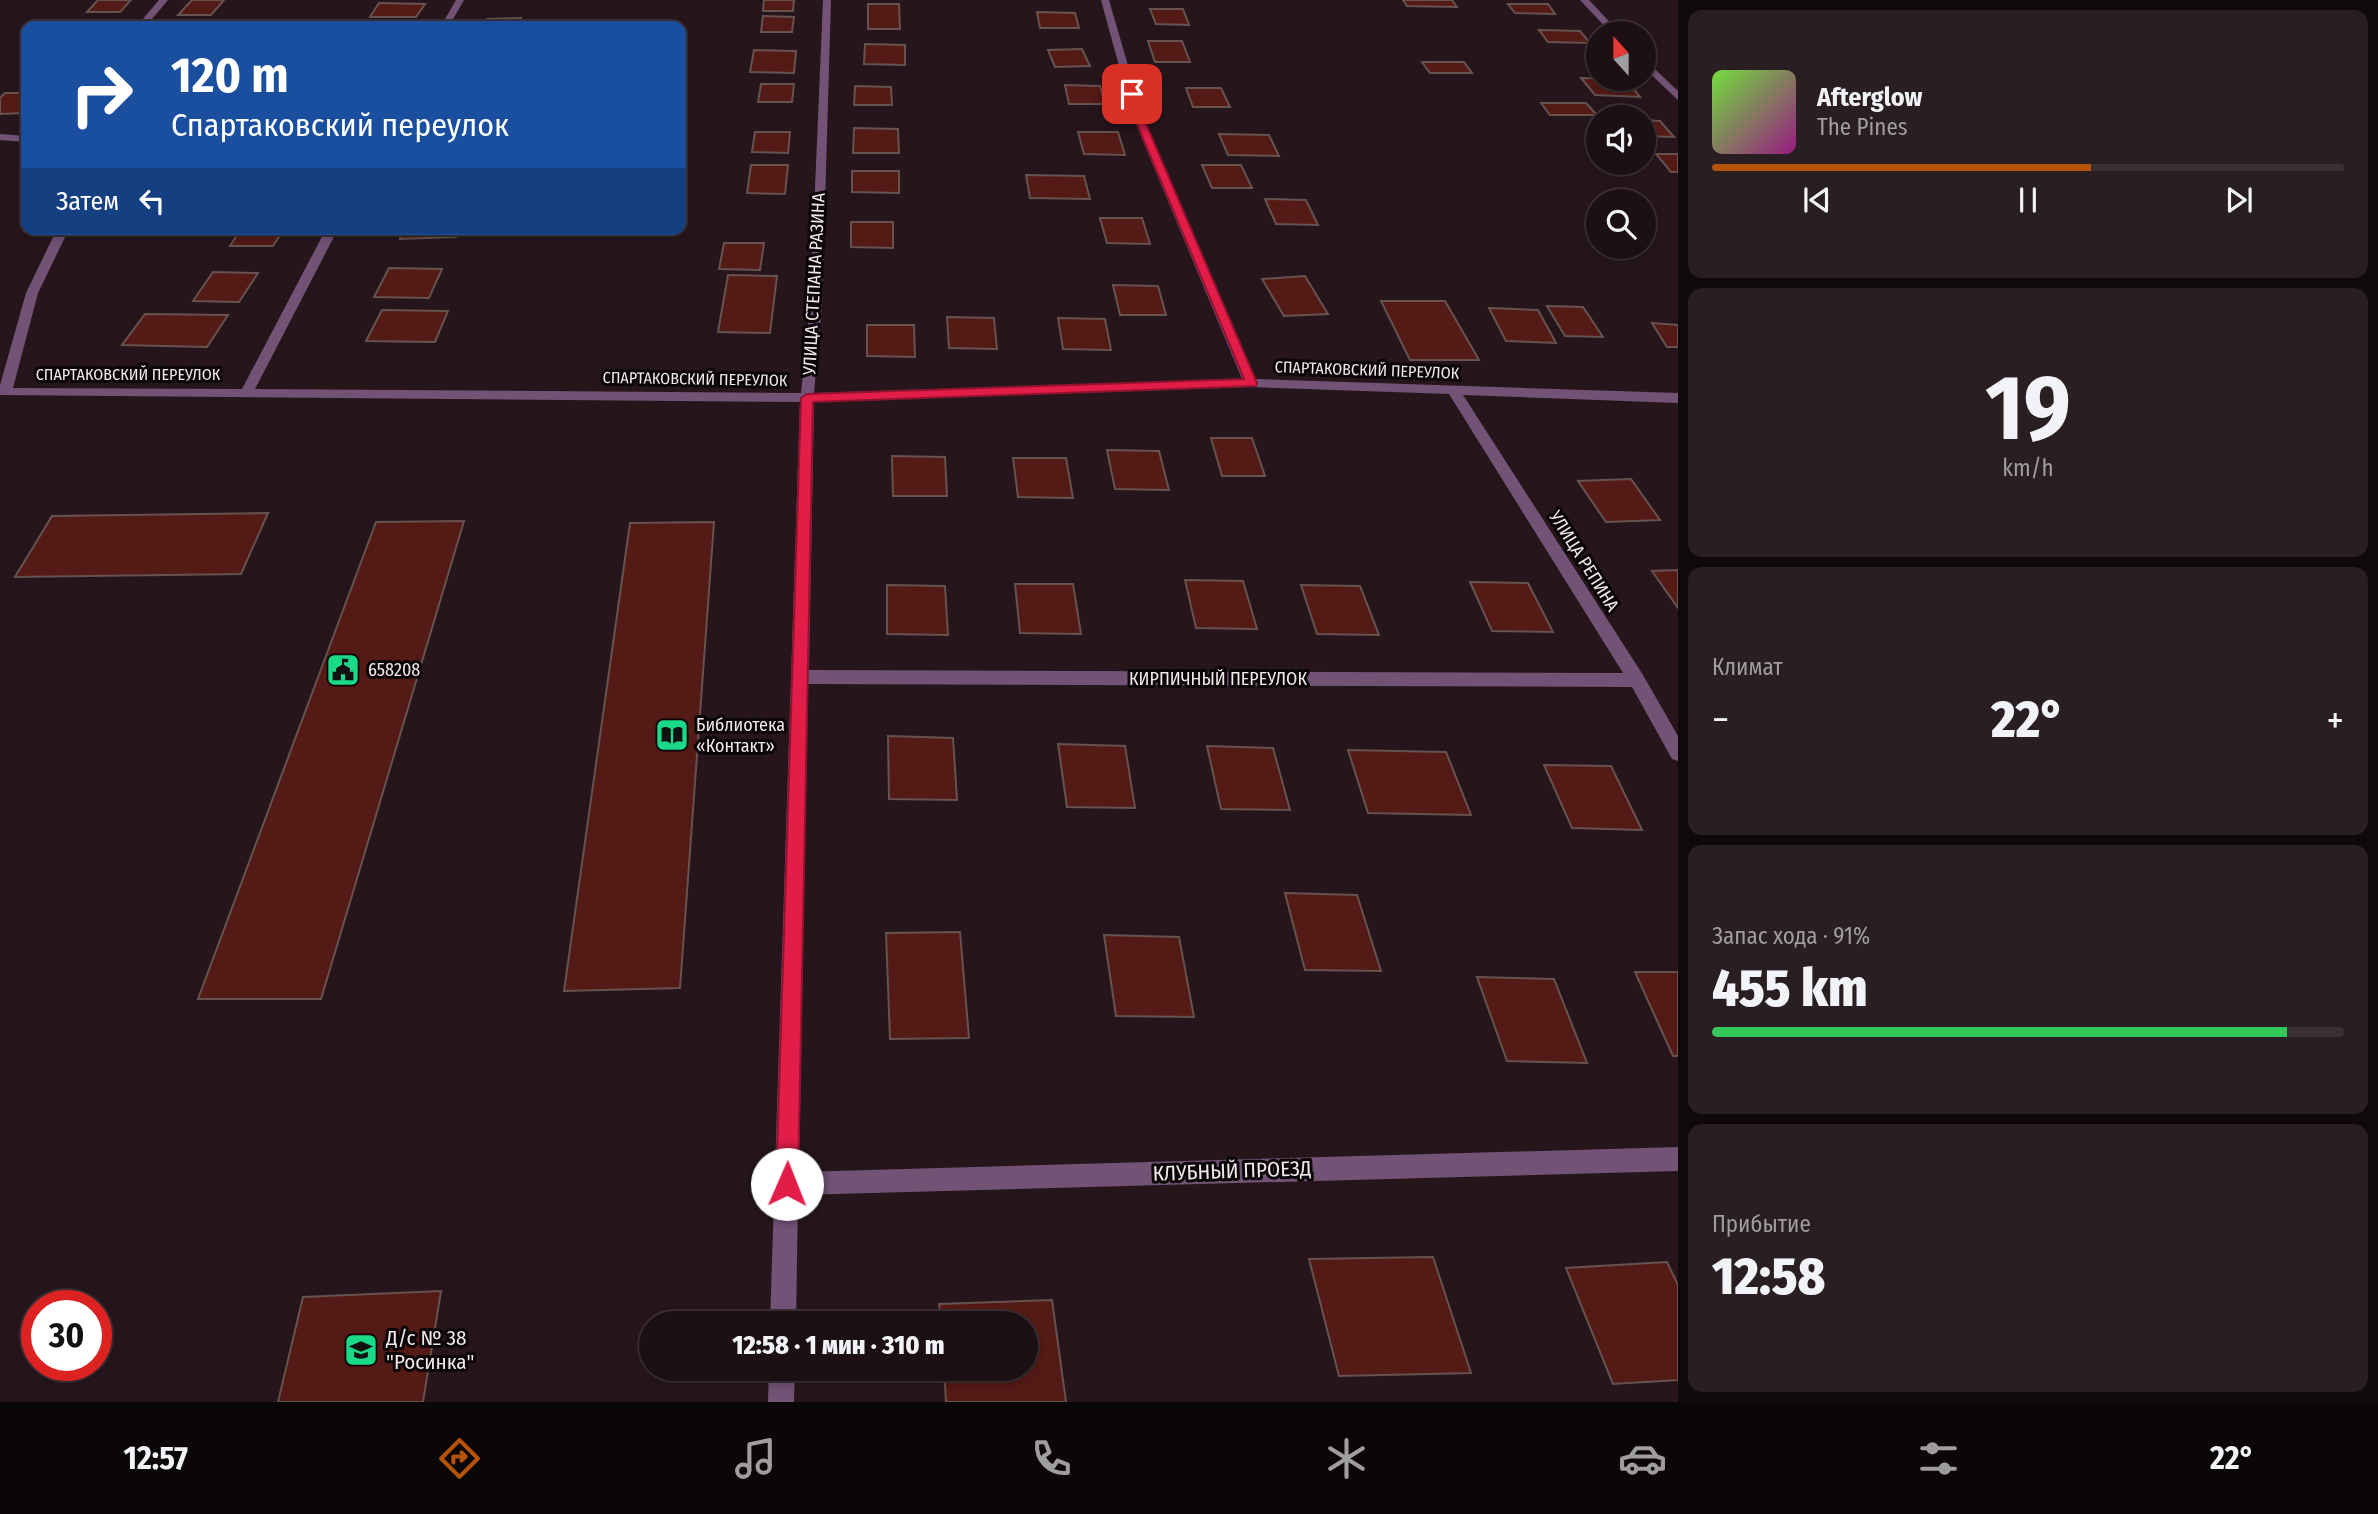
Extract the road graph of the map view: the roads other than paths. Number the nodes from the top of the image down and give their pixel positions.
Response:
1 (164, 0) edge
2 (460, 0) edge
3 (827, 0) edge
4 (1105, 0) edge
5 (1584, 0) edge
6 (145, 21) edge
7 (448, 21) edge
8 (1604, 21) edge
9 (1656, 74) edge
10 (1678, 97) edge
11 (0, 137) edge
12 (21, 139) edge
13 (60, 235) edge
14 (329, 235) edge
15 (1251, 383) junction
16 (1454, 391) junction
17 (247, 392) junction
18 (807, 398) junction
19 (1678, 398) edge
20 (800, 677) junction
21 (1637, 680) junction
22 (1678, 753) edge
23 (1678, 1158) edge
24 (787, 1184) junction
25 (783, 1311) edge
26 (782, 1381) edge
27 (781, 1402) edge

1 - 6 street
2 - 7 street
3 - 18 street, УЛИЦА СТЕПАНА РАЗИНА
4 - 15 street
5 - 8 street
9 - 10 street
11 - 12 street
13 - 17 street, СПАРТАКОВСКИЙ ПЕРЕУЛОК
14 - 17 street
15 - 16 street, СПАРТАКОВСКИЙ ПЕРЕУЛОК
15 - 18 street, СПАРТАКОВСКИЙ ПЕРЕУЛОК
16 - 19 street, СПАРТАКОВСКИЙ ПЕРЕУЛОК
16 - 21 street, УЛИЦА РЕПИНА
17 - 18 street, СПАРТАКОВСКИЙ ПЕРЕУЛОК
18 - 20 street, УЛИЦА СТЕПАНА РАЗИНА
20 - 21 street, КИРПИЧНЫЙ ПЕРЕУЛОК
20 - 24 street, УЛИЦА СТЕПАНА РАЗИНА
21 - 22 street, УЛИЦА РЕПИНА
23 - 24 street, КЛУБНЫЙ ПРОЕЗД
24 - 25 street, УЛИЦА СТЕПАНА РАЗИНА
26 - 27 street

